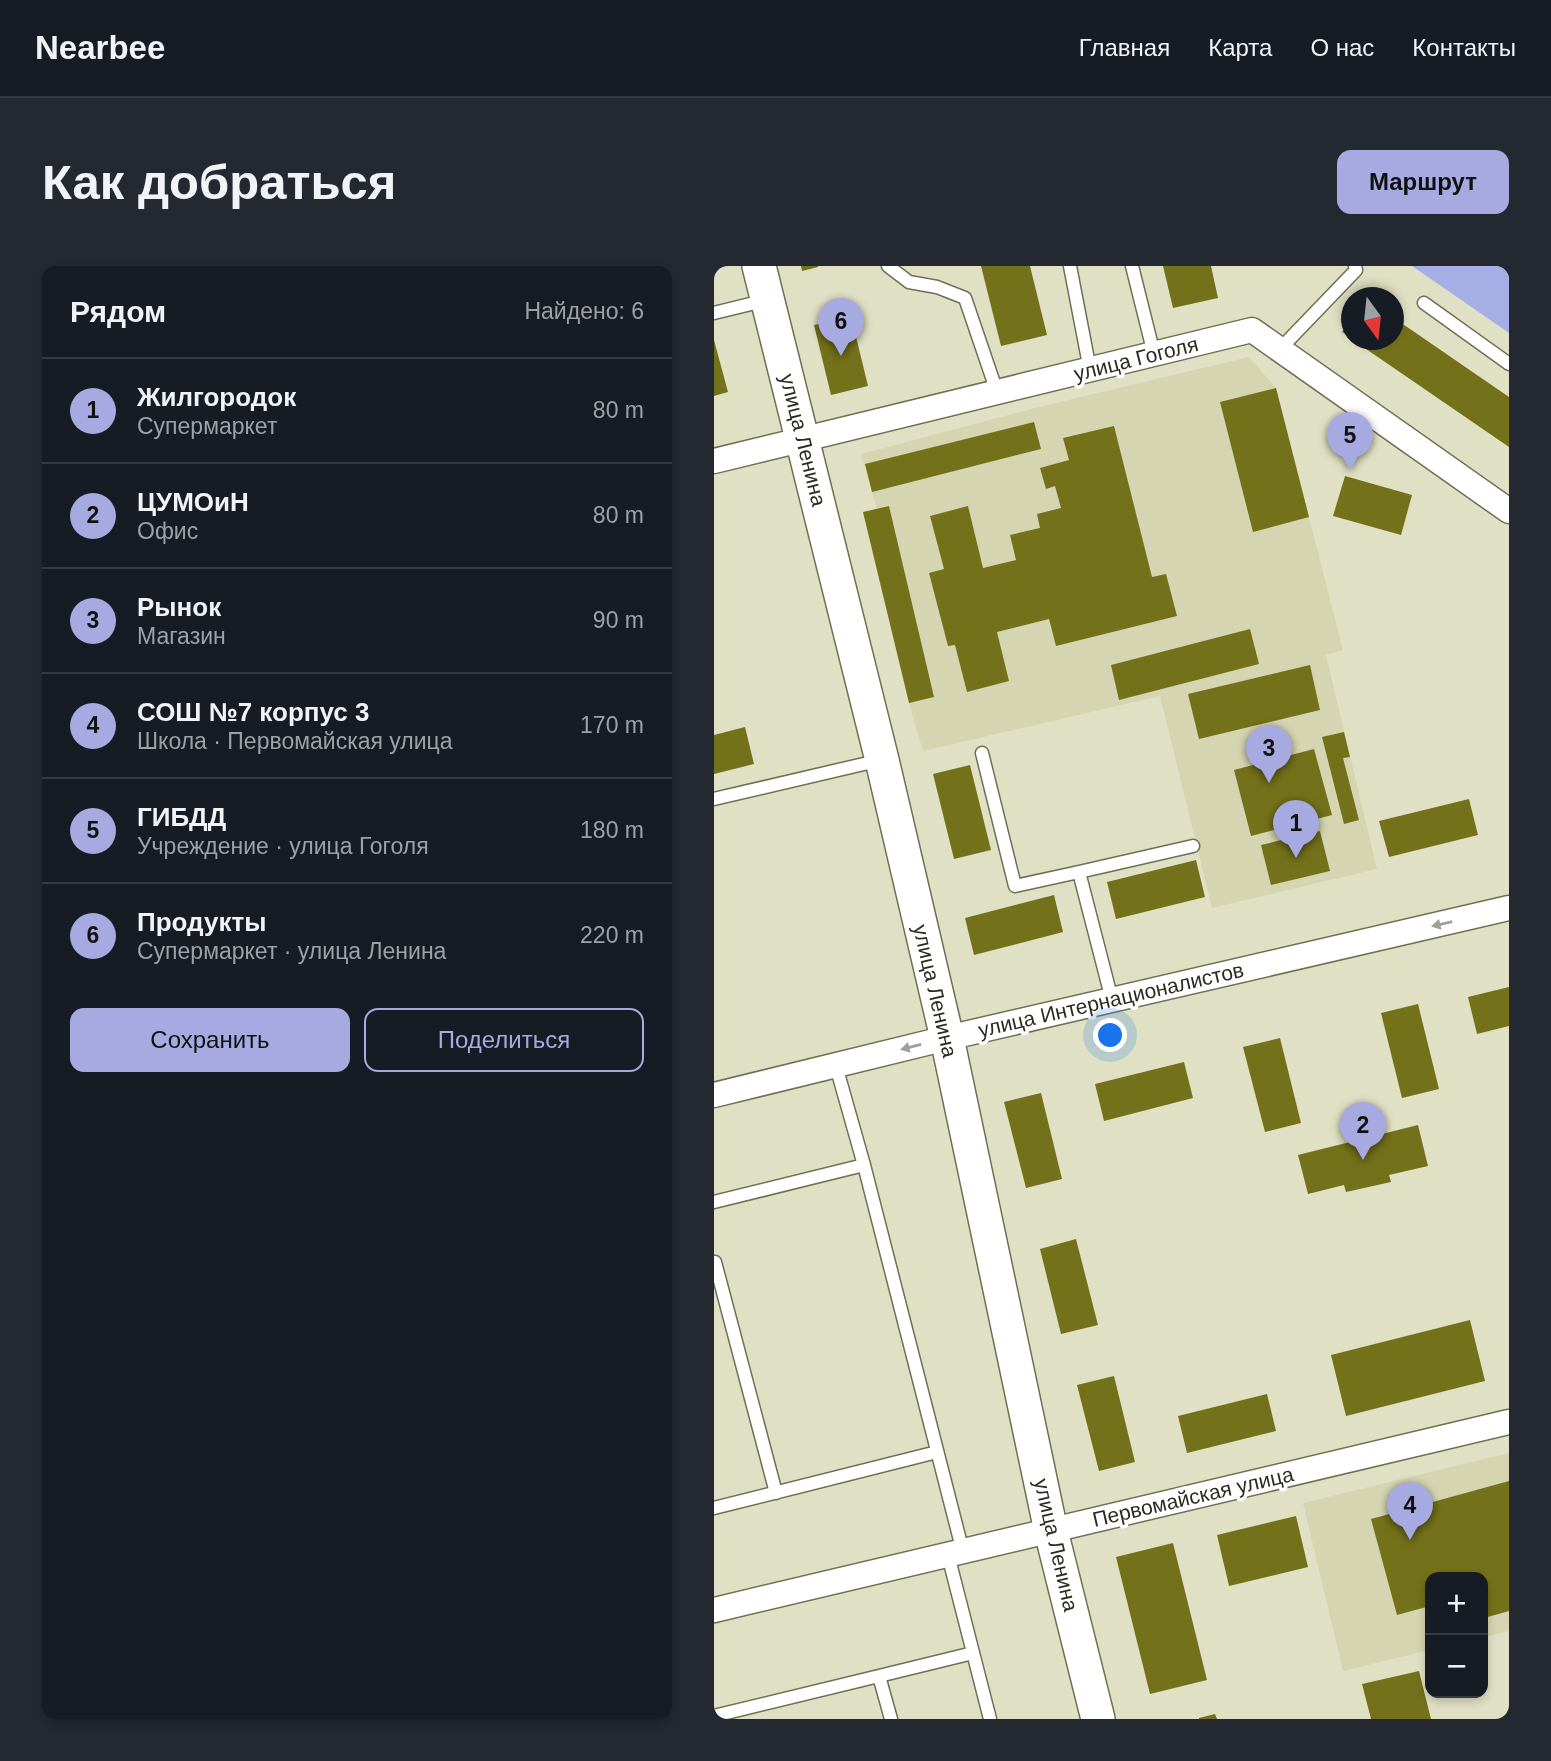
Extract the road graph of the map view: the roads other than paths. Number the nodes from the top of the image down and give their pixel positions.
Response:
1 (759, 266) edge
2 (888, 266) edge
3 (1070, 266) edge
4 (1132, 266) edge
5 (1355, 266) edge
6 (767, 300) junction
7 (1424, 303) dead end
8 (714, 313) edge
9 (1281, 348) junction
10 (1154, 354) junction
11 (1509, 364) edge
12 (1090, 370) junction
13 (997, 392) junction
14 (804, 439) junction
15 (714, 461) edge
16 (1509, 511) edge
17 (982, 753) dead end
18 (882, 760) junction
19 (714, 799) edge
20 (1193, 846) dead end
21 (1079, 872) junction
22 (1509, 908) edge
23 (1112, 1000) junction
24 (947, 1038) junction
25 (836, 1066) junction
26 (714, 1095) edge
27 (864, 1165) junction
28 (714, 1202) edge
29 (715, 1262) edge
30 (1509, 1422) edge
31 (937, 1452) junction
32 (776, 1493) junction
33 (714, 1508) edge
34 (1051, 1531) junction
35 (956, 1553) junction
36 (714, 1610) edge
37 (973, 1653) junction
38 (879, 1675) junction
39 (714, 1716) edge
40 (891, 1719) edge
41 (990, 1719) edge
42 (1098, 1719) edge

1 - 6 street, улица Ленина
2 - 13 lane
3 - 12 lane
4 - 10 lane
5 - 9 lane
6 - 8 lane
6 - 14 street, улица Ленина
7 - 11 lane
9 - 10 street, улица Гоголя
9 - 16 street, улица Гоголя
10 - 12 street, улица Гоголя
12 - 13 street, улица Гоголя
13 - 14 street, улица Гоголя
14 - 15 street, улица Гоголя
14 - 18 street, улица Ленина
17 - 21 lane
18 - 19 lane
18 - 24 street, улица Ленина
20 - 21 lane
21 - 23 lane
22 -> 23 street, улица Интернационалистов
23 - 24 street, улица Интернационалистов
24 -> 25 street, улица Интернационалистов
24 - 34 street, улица Ленина
25 - 26 street, улица Интернационалистов
25 - 27 lane
27 - 28 lane
27 - 31 lane
29 - 32 lane
30 - 34 street, Первомайская улица
31 - 32 lane
31 - 35 lane
32 - 33 lane
34 - 35 street, Первомайская улица
34 - 42 street, улица Ленина
35 - 36 street, Первомайская улица
35 - 37 lane
37 - 38 lane
37 - 41 lane
38 - 39 lane
38 - 40 lane

